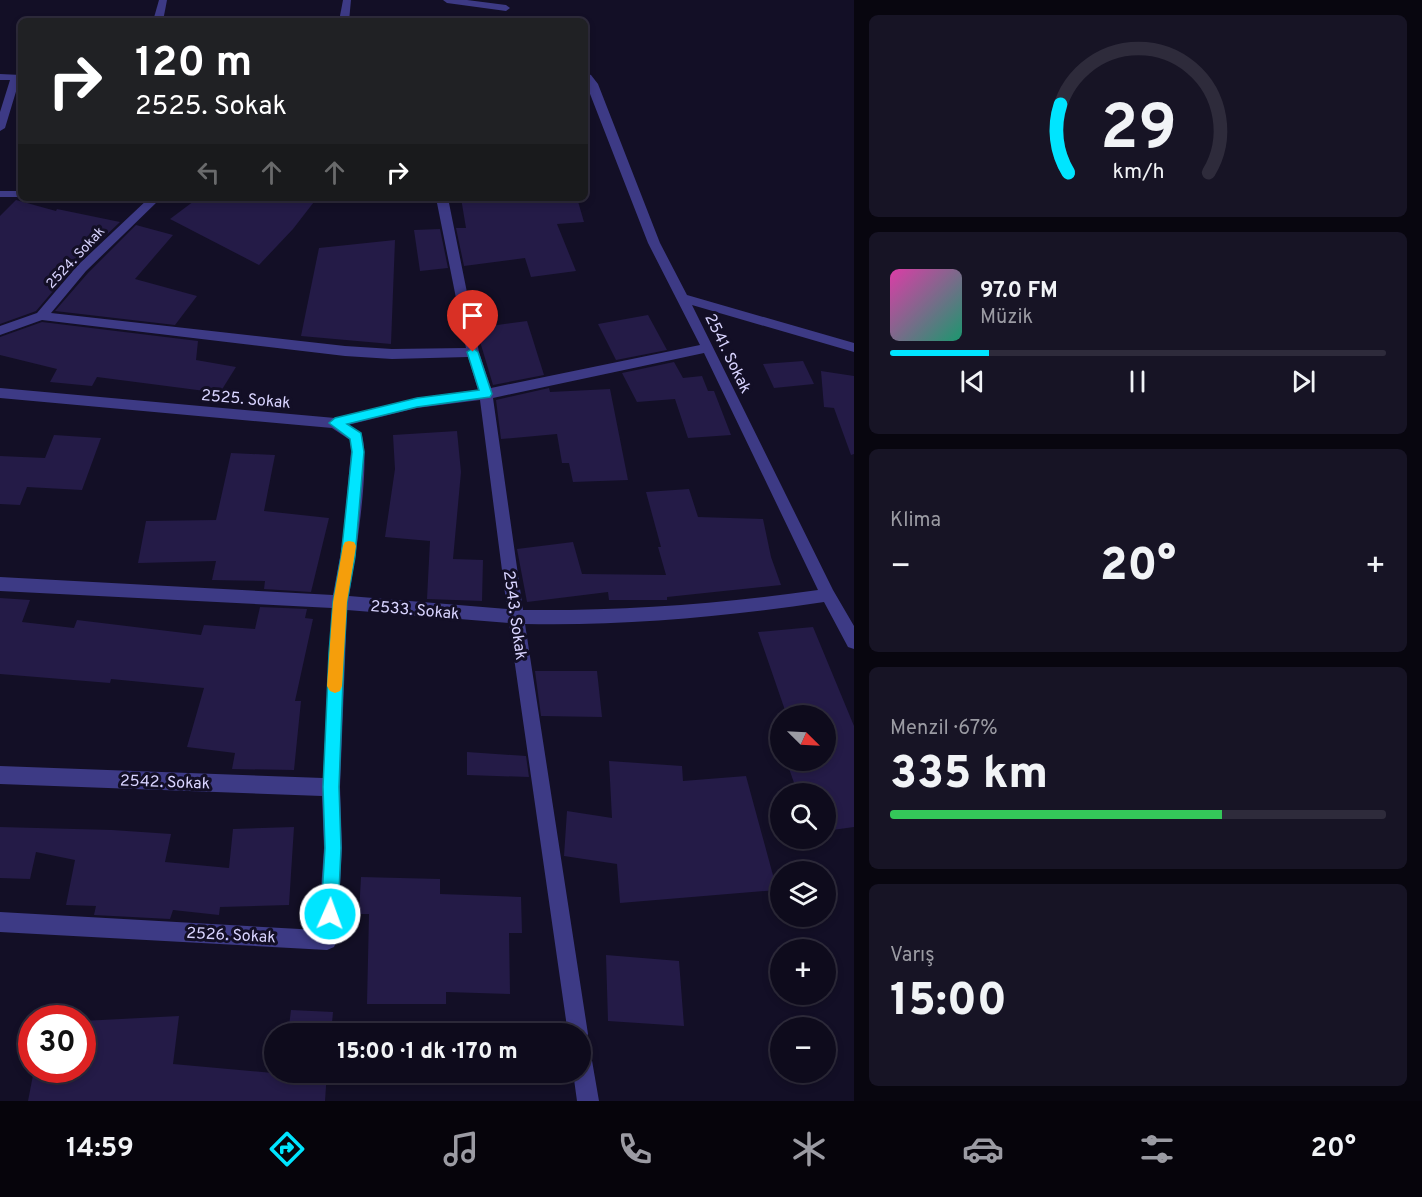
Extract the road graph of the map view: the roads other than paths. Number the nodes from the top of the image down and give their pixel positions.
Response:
1 (163, 0) edge
2 (338, 0) edge
3 (347, 0) edge
4 (447, 0) edge
5 (508, 4) edge
6 (159, 18) edge
7 (344, 18) edge
8 (0, 77) edge
9 (588, 77) edge
10 (18, 78) edge
11 (18, 81) edge
12 (0, 128) edge
13 (0, 194) edge
14 (18, 194) edge
15 (152, 201) edge
16 (443, 201) edge
17 (683, 298) junction
18 (41, 316) junction
19 (0, 331) edge
20 (708, 348) junction
21 (854, 348) edge
22 (473, 352) junction
23 (0, 393) edge
24 (486, 394) junction
25 (335, 423) junction
26 (0, 584) edge
27 (828, 595) junction
28 (340, 602) junction
29 (516, 617) junction
30 (854, 642) edge
31 (0, 775) edge
32 (331, 787) junction
33 (0, 922) edge
34 (576, 1023) edge
35 (585, 1083) edge
36 (588, 1101) edge

1 - 6 street
2 - 3 street
3 - 7 street
4 - 5 street
8 - 10 street
9 - 17 street, 2541. Sokak
11 - 12 street
13 - 14 street
15 - 18 street, 2524. Sokak
16 - 22 street, 2543. Sokak
17 - 20 street, 2541. Sokak
17 - 21 street
18 - 19 street, 2524. Sokak
18 - 22 street
20 - 24 street, 2525. Sokak
20 - 27 street, 2541. Sokak
22 - 24 street, 2543. Sokak
23 - 25 street, 2525. Sokak
24 - 25 street, 2525. Sokak
24 - 29 street, 2543. Sokak
25 - 28 street, 2526. Sokak
26 - 28 street, 2533. Sokak
27 - 29 street, 2533. Sokak
27 - 30 street, 2541. Sokak
28 - 29 street, 2533. Sokak
28 - 32 street, 2526. Sokak
29 - 34 street, 2543. Sokak
31 - 32 street, 2542. Sokak
32 - 33 street, 2526. Sokak
35 - 36 street

